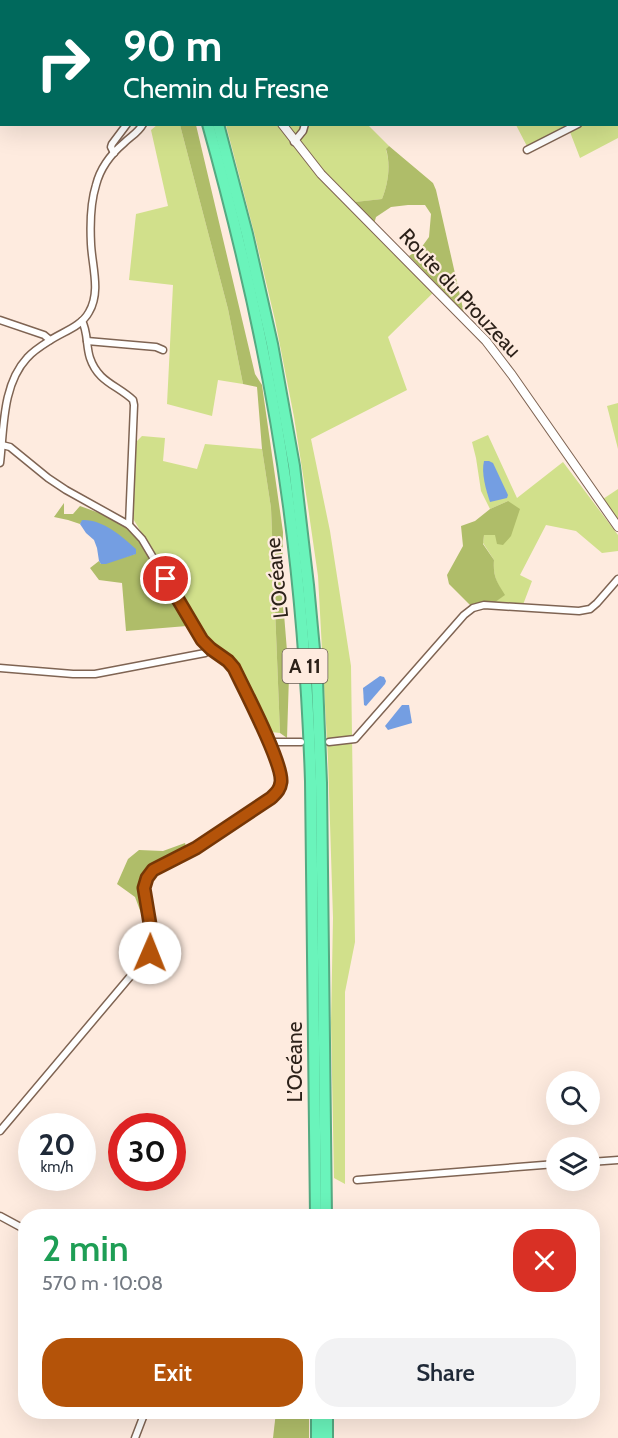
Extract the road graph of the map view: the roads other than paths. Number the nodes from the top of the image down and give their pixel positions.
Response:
1 (126, 126) edge
2 (142, 126) edge
3 (209, 126) edge
4 (219, 126) edge
5 (283, 126) edge
6 (304, 126) edge
7 (574, 126) edge
8 (294, 142) junction
9 (527, 150) dead end
10 (114, 153) junction
11 (0, 320) edge
12 (82, 321) junction
13 (50, 340) junction
14 (87, 341) junction
15 (163, 350) dead end
16 (2, 445) junction
17 (0, 463) edge
18 (129, 525) junction
19 (618, 527) edge
20 (618, 579) edge
21 (211, 649) junction
22 (0, 668) edge
23 (269, 742) junction
24 (301, 742) dead end
25 (329, 742) dead end
26 (0, 1131) edge
27 (618, 1160) edge
28 (600, 1161) edge
29 (546, 1165) edge
30 (357, 1180) dead end
31 (316, 1209) edge
32 (326, 1209) edge
33 (0, 1216) edge
34 (18, 1226) edge
35 (142, 1419) edge
36 (317, 1419) edge
37 (327, 1419) edge
38 (135, 1438) edge
39 (317, 1438) edge
40 (327, 1438) edge

1 - 10 street
2 - 10 street
3 - 31 highway, L’Océane / A 11
4 - 32 highway, L’Océane / A 11
5 - 8 street, Route du Prouzeau
6 - 8 street
7 - 9 street
8 - 19 street, Route du Prouzeau
10 - 12 street
11 - 13 street
12 - 13 street
12 - 14 street
13 - 16 street
14 - 15 street
14 - 18 street
16 - 17 street
16 - 18 street
18 - 21 street
20 - 25 street
21 - 22 street
21 - 23 street
23 - 24 street
23 - 26 street
27 - 28 street
29 - 30 street
33 - 34 street
35 - 38 street
36 - 39 highway
37 - 40 highway

